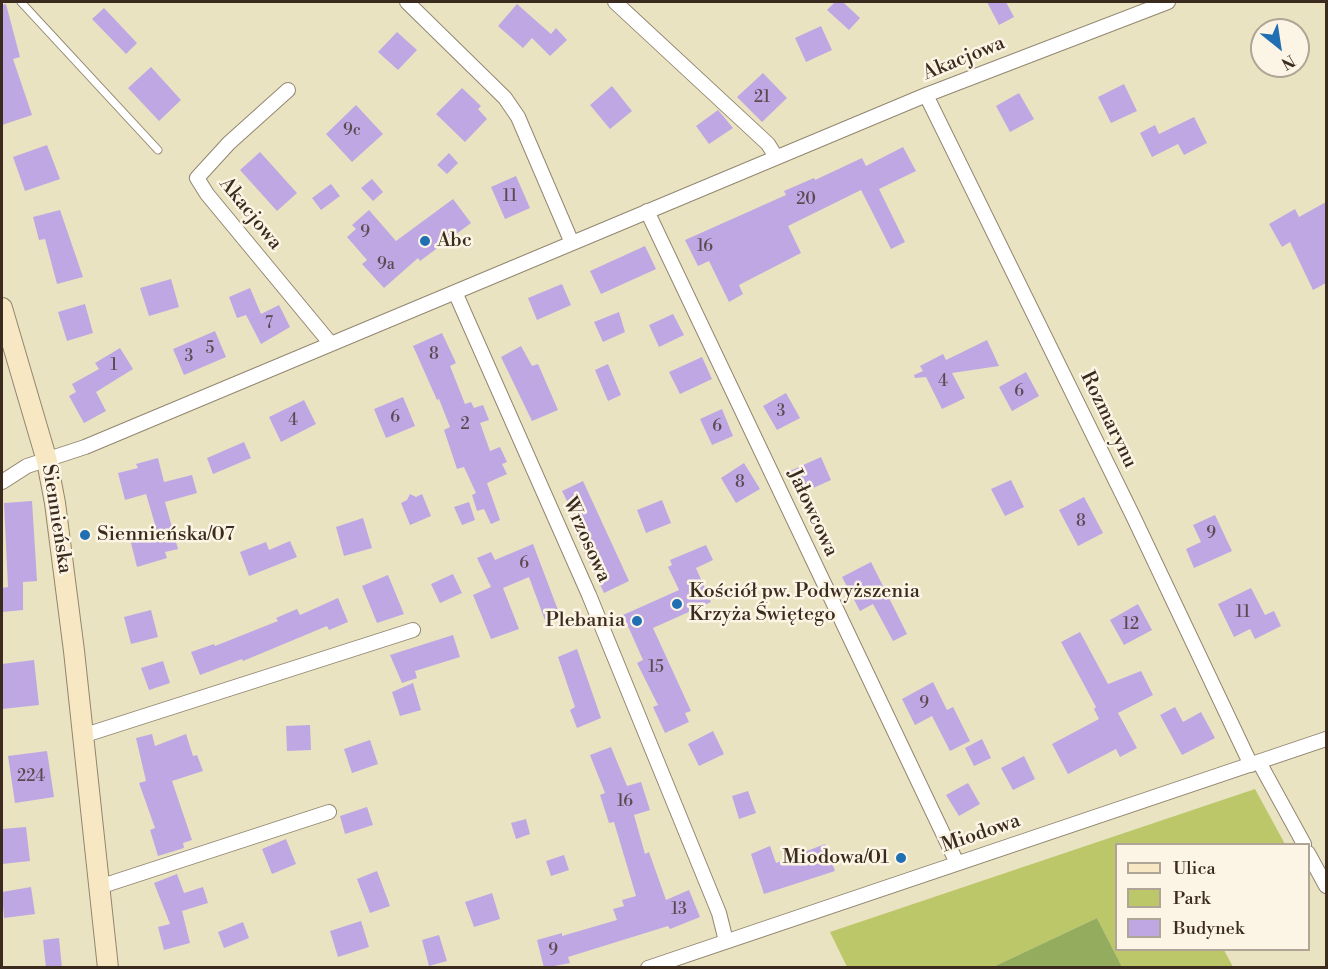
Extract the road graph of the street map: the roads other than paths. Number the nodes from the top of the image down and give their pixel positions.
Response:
1 (21, 2) edge
2 (407, 2) edge
3 (615, 2) edge
4 (1168, 2) edge
5 (288, 90) dead end
6 (926, 95) junction
7 (158, 150) dead end
8 (776, 158) junction
9 (647, 212) junction
10 (572, 243) junction
11 (455, 292) junction
12 (2, 308) edge
13 (330, 344) junction
14 (47, 461) junction
15 (2, 482) edge
16 (413, 630) dead end
17 (82, 736) junction
18 (1326, 740) edge
19 (1255, 764) junction
20 (329, 813) dead end
21 (1303, 843) edge
22 (1310, 857) edge
23 (957, 863) junction
24 (1326, 886) edge
25 (99, 887) junction
26 (726, 941) junction
27 (108, 968) edge
28 (648, 968) edge

1 - 7 lane
2 - 10 street
3 - 8 street
4 - 6 street, Akacjowa
5 - 13 street, Akacjowa
6 - 8 street, Akacjowa
6 - 19 street, Rozmarynu
8 - 9 street, Akacjowa
9 - 10 street, Akacjowa
9 - 23 street, Jałowcowa
10 - 11 street, Akacjowa
11 - 13 street, Akacjowa
11 - 26 street, Wrzosowa
12 - 14 main road, Siennieńska
13 - 14 street, Akacjowa
14 - 15 street, Akacjowa
14 - 17 main road, Siennieńska
16 - 17 street
17 - 25 main road, Siennieńska
18 - 19 street, Miodowa
19 - 21 street, Rozmarynu
19 - 23 street, Miodowa
20 - 25 street
22 - 24 street
23 - 26 street, Miodowa
25 - 27 main road, Siennieńska
26 - 28 street, Miodowa

